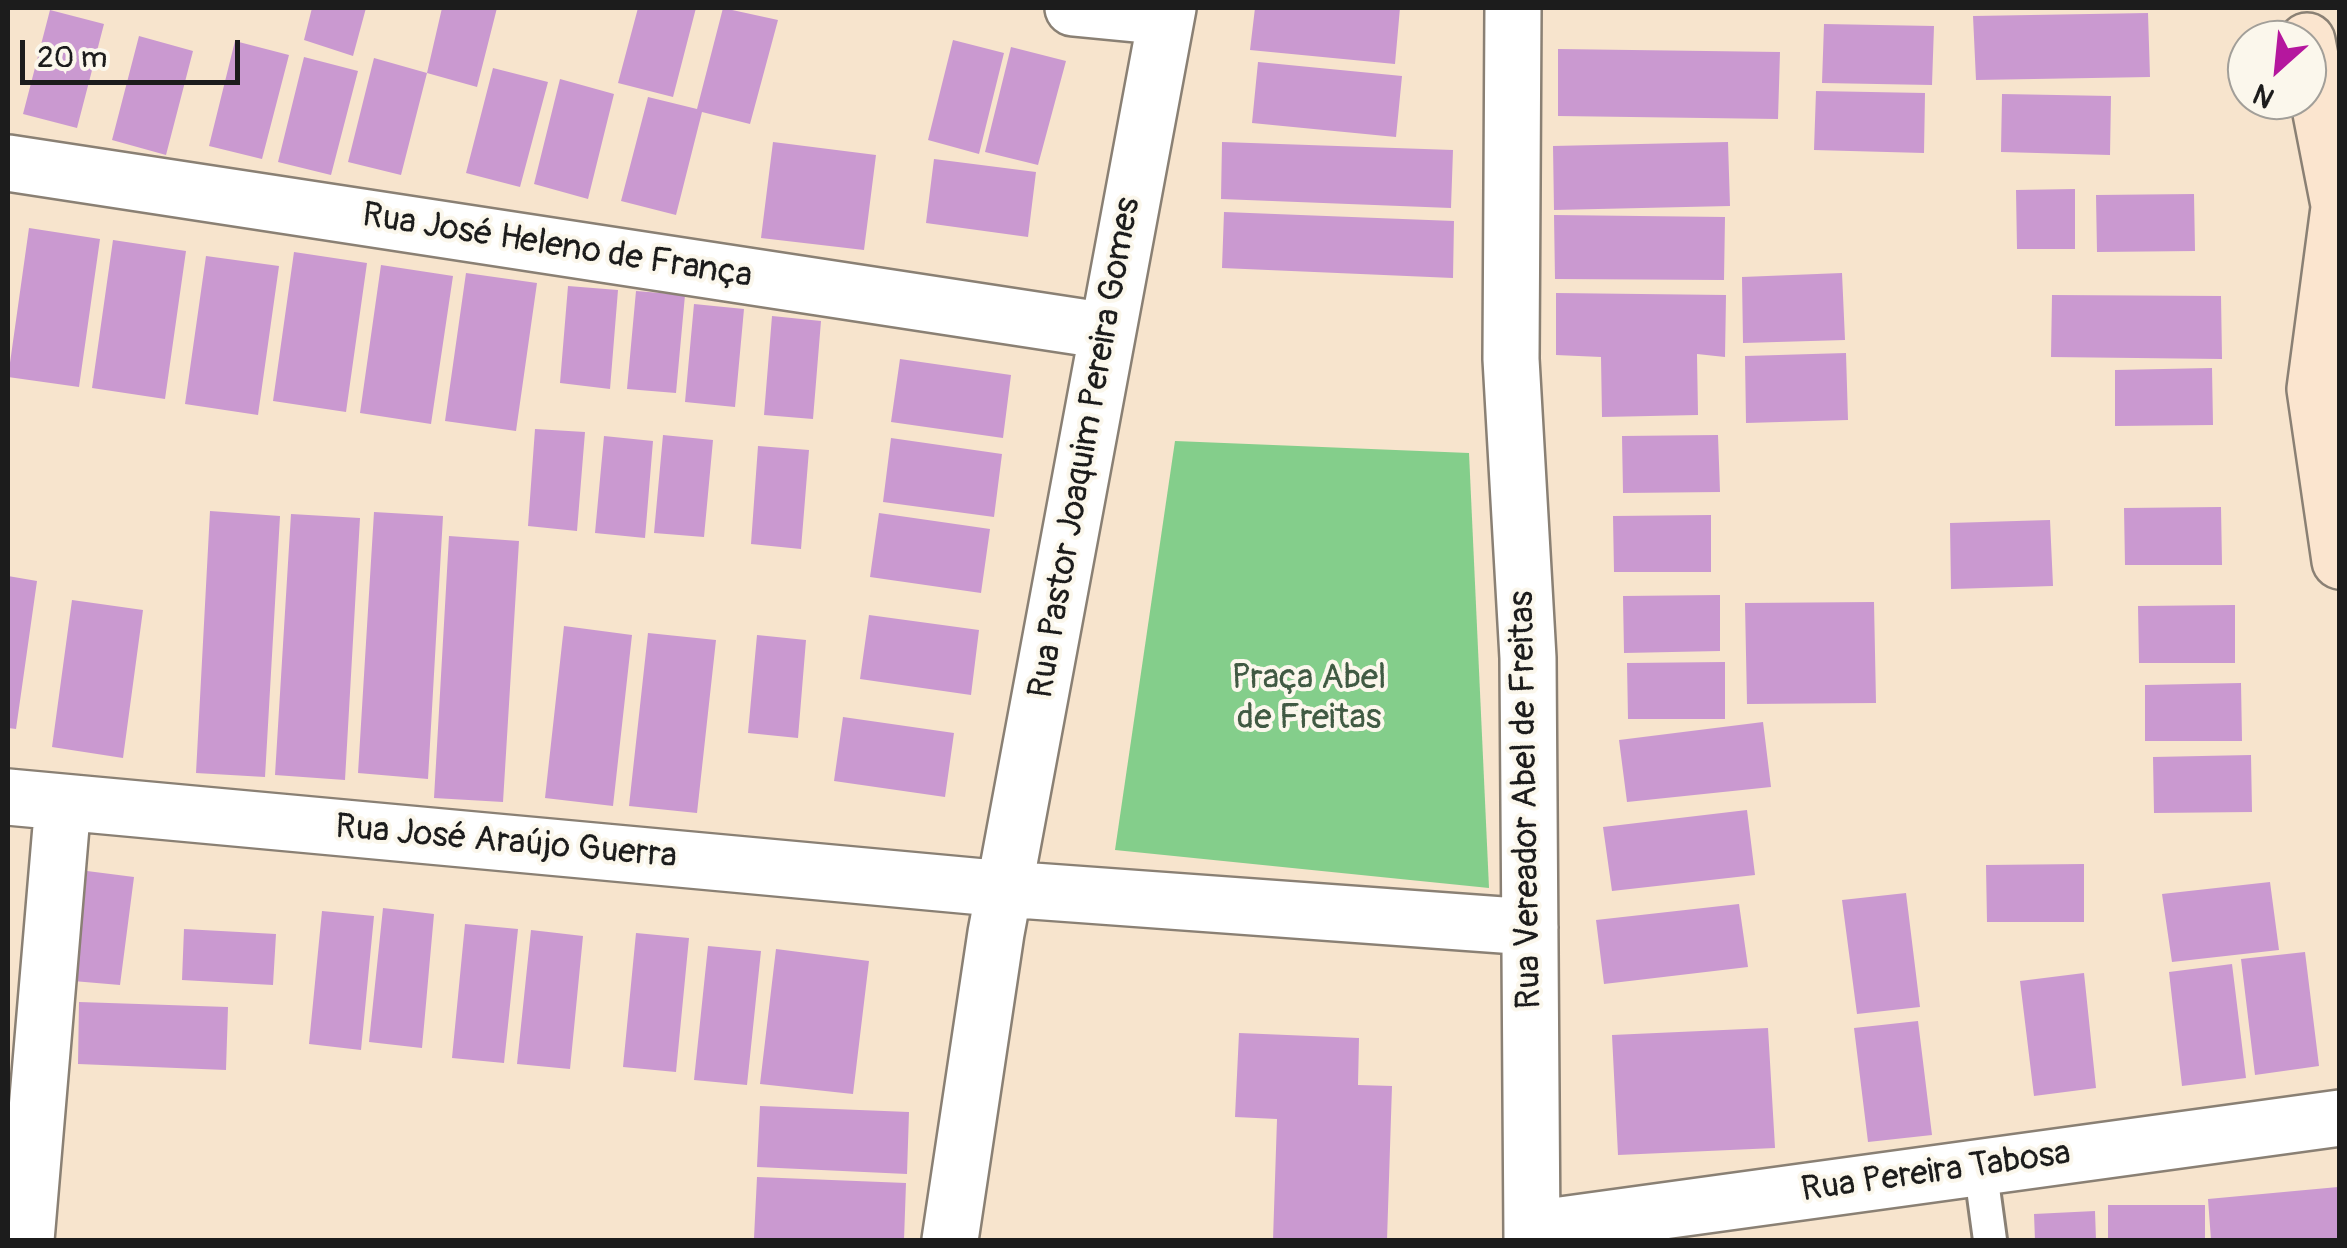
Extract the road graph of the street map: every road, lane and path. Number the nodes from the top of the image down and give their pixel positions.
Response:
1 (1073, 8) edge
2 (1513, 8) edge
3 (1167, 12) edge
4 (2322, 120) edge
5 (8, 163) edge
6 (2339, 209) edge
7 (1107, 330) junction
8 (2340, 560) edge
9 (8, 798) edge
10 (63, 802) junction
11 (1005, 889) junction
12 (1530, 928) junction
13 (2340, 1118) edge
14 (1980, 1166) junction
15 (1532, 1235) edge
16 (26, 1240) edge
17 (950, 1240) edge
18 (1990, 1240) edge

1 - 3 street
2 - 12 street, Rua Vereador Abel de Freitas
3 - 7 street, Rua Pastor Joaquim Pereira Gomes
4 - 6 main road
5 - 7 street, Rua José Heleno de França
6 - 8 main road
7 - 11 street, Rua Pastor Joaquim Pereira Gomes
9 - 10 street, Rua José Araújo Guerra
10 - 11 street, Rua José Araújo Guerra
10 - 16 street
11 - 12 street
11 - 17 street, Rua Pastor Joaquim Pereira Gomes
12 - 15 street, Rua Vereador Abel de Freitas
13 - 14 street, Rua Pereira Tabosa
14 - 15 street, Rua Pereira Tabosa
14 - 18 lane

